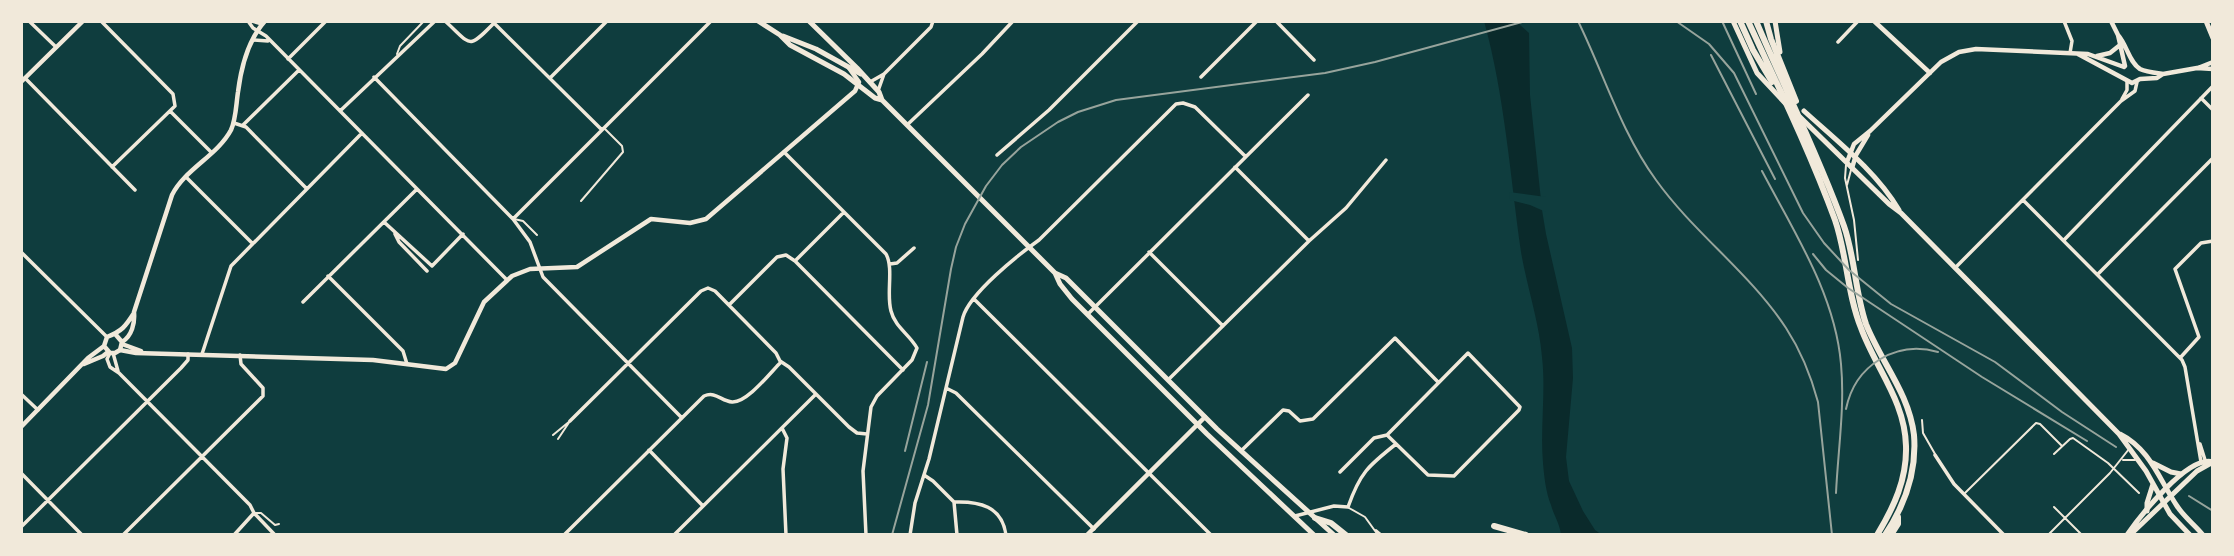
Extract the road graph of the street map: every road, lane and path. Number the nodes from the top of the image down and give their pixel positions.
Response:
1 (29, 21) edge
2 (83, 21) edge
3 (101, 21) edge
4 (250, 21) edge
5 (326, 21) edge
6 (424, 21) edge
7 (435, 21) edge
8 (445, 21) edge
9 (607, 21) edge
10 (711, 21) edge
11 (758, 21) edge
12 (809, 21) edge
13 (933, 21) edge
14 (1013, 21) edge
15 (1138, 21) edge
16 (1257, 21) edge
17 (1276, 21) edge
18 (1733, 21) edge
19 (1740, 21) edge
20 (1748, 21) edge
21 (1756, 21) edge
22 (1766, 21) edge
23 (1775, 21) edge
24 (1858, 21) edge
25 (1874, 21) edge
26 (2064, 21) edge
27 (2111, 21) edge
28 (2206, 21) edge
29 (264, 22) edge
30 (495, 22) edge
31 (258, 30) junction
32 (780, 35) junction
33 (2118, 35) junction
34 (2213, 38) edge
35 (253, 40) junction
36 (270, 41) junction
37 (1838, 42) dead end
38 (2120, 45) junction
39 (56, 47) junction
40 (1778, 50) junction
41 (2070, 53) junction
42 (2078, 54) junction
43 (397, 55) junction
44 (2096, 57) junction
45 (288, 59) junction
46 (1314, 60) dead end
47 (2213, 62) edge
48 (2134, 64) junction
49 (849, 67) junction
50 (2125, 67) junction
51 (2197, 68) junction
52 (2141, 69) junction
53 (2213, 69) edge
54 (299, 70) junction
55 (862, 74) junction
56 (884, 74) junction
57 (1930, 74) junction
58 (2163, 74) junction
59 (374, 77) junction
60 (1201, 77) dead end
61 (550, 78) junction
62 (23, 80) edge
63 (2125, 80) junction
64 (2138, 80) junction
65 (870, 82) junction
66 (859, 85) junction
67 (2213, 86) edge
68 (878, 90) junction
69 (1308, 95) dead end
70 (2201, 98) junction
71 (882, 100) junction
72 (2121, 101) junction
73 (2213, 110) edge
74 (170, 111) junction
75 (340, 111) junction
76 (1804, 111) dead end
77 (1790, 113) junction
78 (234, 123) junction
79 (243, 125) junction
80 (907, 125) junction
81 (1802, 125) junction
82 (603, 130) junction
83 (1870, 131) junction
84 (362, 133) junction
85 (211, 152) junction
86 (784, 152) junction
87 (1849, 152) junction
88 (997, 155) dead end
89 (1245, 156) junction
90 (1855, 158) junction
91 (2213, 158) edge
92 (1386, 160) dead end
93 (1847, 162) junction
94 (113, 167) junction
95 (1235, 167) junction
96 (1852, 168) junction
97 (186, 177) junction
98 (1847, 186) junction
99 (307, 188) junction
100 (417, 189) junction
101 (135, 191) dead end
102 (2023, 200) junction
103 (580, 201) dead end
104 (844, 212) junction
105 (1901, 213) junction
106 (513, 219) junction
107 (384, 222) junction
108 (463, 234) junction
109 (537, 235) dead end
110 (1309, 241) junction
111 (2063, 241) junction
112 (2212, 242) edge
113 (252, 243) junction
114 (1029, 247) junction
115 (914, 248) dead end
116 (21, 251) edge
117 (1149, 252) junction
118 (794, 261) junction
119 (1855, 262) junction
120 (890, 264) junction
121 (1955, 268) junction
122 (540, 269) junction
123 (1055, 273) junction
124 (2098, 274) junction
125 (328, 276) junction
126 (507, 280) junction
127 (974, 299) junction
128 (303, 302) dead end
129 (729, 305) junction
130 (1095, 307) junction
131 (134, 312) junction
132 (1088, 314) junction
133 (1223, 326) junction
134 (116, 335) junction
135 (107, 337) junction
136 (122, 345) junction
137 (104, 346) junction
138 (110, 353) junction
139 (188, 354) junction
140 (202, 354) junction
141 (1875, 354) junction
142 (240, 355) junction
143 (2180, 358) junction
144 (782, 362) junction
145 (628, 363) junction
146 (407, 364) junction
147 (84, 365) junction
148 (903, 370) junction
149 (1884, 370) junction
150 (1168, 380) junction
151 (1439, 383) junction
152 (946, 388) junction
153 (21, 394) edge
154 (816, 394) junction
155 (148, 402) junction
156 (38, 410) junction
157 (1205, 417) junction
158 (682, 418) junction
159 (1922, 420) dead end
160 (570, 421) junction
161 (1198, 425) junction
162 (21, 427) edge
163 (782, 428) junction
164 (867, 434) junction
165 (2119, 434) junction
166 (553, 435) dead end
167 (1387, 435) junction
168 (558, 439) dead end
169 (1396, 444) junction
170 (2062, 446) junction
171 (2129, 449) junction
172 (649, 450) junction
173 (1241, 451) junction
174 (2054, 454) dead end
175 (1935, 455) joint
176 (202, 457) junction
177 (2121, 460) junction
178 (2139, 461) junction
179 (2213, 462) edge
180 (2153, 463) junction
181 (2204, 463) junction
182 (2114, 468) junction
183 (1340, 472) dead end
184 (21, 473) edge
185 (1149, 473) junction
186 (2180, 474) junction
187 (924, 475) junction
188 (2153, 484) junction
189 (2167, 489) junction
190 (2139, 493) dead end
191 (1964, 494) junction
192 (2171, 496) junction
193 (2160, 497) junction
194 (48, 500) junction
195 (954, 502) junction
196 (2163, 504) junction
197 (703, 506) junction
198 (1348, 507) junction
199 (2054, 508) dead end
200 (2147, 511) junction
201 (1308, 512) junction
202 (254, 513) junction
203 (1898, 515) junction
204 (1295, 516) junction
205 (1315, 518) junction
206 (2065, 518) junction
207 (279, 524) dead end
208 (1494, 526) dead end
209 (21, 527) edge
210 (1204, 528) junction
211 (1094, 529) junction
212 (1200, 533) dead end
213 (785, 534) edge
214 (1525, 534) edge
215 (1879, 534) edge
216 (82, 535) edge
217 (123, 535) edge
218 (234, 535) edge
219 (275, 535) edge
220 (564, 535) edge
221 (674, 535) edge
222 (866, 535) edge
223 (910, 535) edge
224 (957, 535) edge
225 (1006, 535) edge
226 (1087, 535) edge
227 (1211, 535) edge
228 (1314, 535) edge
229 (1334, 535) edge
230 (1346, 535) edge
231 (1380, 535) edge
232 (1891, 535) edge
233 (2004, 535) edge
234 (2048, 535) edge
235 (2082, 535) edge
236 (2129, 535) edge
237 (2190, 535) edge
238 (2203, 535) edge

1 - 39 street
2 - 39 street
3 - 74 street
4 - 29 street
4 - 31 street
5 - 45 street
6 - 43 lane
7 - 43 street
8 - 30 street
9 - 61 street
10 - 82 street
11 - 32 main road
12 - 55 main road
13 - 56 street
14 - 80 street
15 - 88 street
16 - 60 street
17 - 46 street
18 - 93 main road
19 - 77 highway
20 - 77 highway
21 - 81 highway
22 - 40 highway
23 - 40 main road
24 - 37 street
25 - 57 street
26 - 41 street
27 - 33 street
28 - 34 main road
29 - 31 street
30 - 61 street
31 - 35 street
31 - 36 street
32 - 49 main road
32 - 66 main road
33 - 38 street
33 - 48 street
35 - 36 street
35 - 78 street
36 - 45 street
38 - 44 street
38 - 50 street
39 - 62 street
40 - 81 highway
41 - 42 street
41 - 57 street
42 - 44 street
42 - 63 street
43 - 59 street
44 - 50 street
45 - 54 street
47 - 51 street
48 - 50 street
48 - 52 street
49 - 55 main road
49 - 66 street
50 - 63 street
51 - 53 street
51 - 58 street
52 - 58 street
52 - 64 street
54 - 75 street
54 - 79 street
55 - 65 main road
56 - 65 street
56 - 68 street
57 - 83 street
58 - 64 street
59 - 75 street
59 - 106 street
61 - 82 street
62 - 94 street
63 - 64 street
63 - 72 street
64 - 72 street
65 - 68 main road
66 - 71 main road
66 - 86 street
67 - 70 street
68 - 71 main road
69 - 89 street
70 - 73 street
70 - 111 street
71 - 80 main road
72 - 102 street
74 - 85 street
74 - 94 street
75 - 84 street
76 - 87 main road
77 - 141 highway
78 - 79 street
78 - 85 street
79 - 99 street
80 - 114 main road
81 - 119 highway
82 - 103 lane
82 - 106 street
83 - 87 street
83 - 90 street
84 - 99 street
84 - 100 street
85 - 97 street
86 - 104 street
86 - 122 street
87 - 90 main road
87 - 93 street
89 - 95 street
89 - 114 street
90 - 96 street
90 - 105 main road
91 - 124 street
92 - 110 street
93 - 96 main road
93 - 98 lane
94 - 101 street
95 - 110 street
95 - 117 street
96 - 98 lane
96 - 105 main road
97 - 113 street
97 - 131 street
98 - 119 lane
99 - 113 street
100 - 107 street
100 - 108 street
102 - 111 street
102 - 121 street
104 - 118 street
104 - 120 street
105 - 121 main road
106 - 109 lane
106 - 122 street
107 - 108 street
107 - 125 street
108 - 126 street
110 - 133 street
111 - 124 street
112 - 143 street
113 - 140 street
114 - 123 main road
114 - 127 street
115 - 120 street
116 - 135 street
117 - 130 street
117 - 133 street
118 - 129 street
118 - 148 street
119 - 141 highway
120 - 148 street
121 - 165 main road
122 - 126 street
122 - 145 street
123 - 130 main road
123 - 132 main road
124 - 143 street
125 - 128 street
125 - 146 street
126 - 146 street
127 - 152 street
127 - 185 street
129 - 144 street
129 - 145 street
130 - 132 street
130 - 150 main road
131 - 134 street
131 - 136 street
132 - 161 main road
133 - 150 street
134 - 135 street
134 - 136 street
135 - 137 street
136 - 138 street
136 - 139 street
137 - 138 street
137 - 147 street
138 - 147 street
138 - 155 street
139 - 140 street
139 - 155 street
140 - 142 street
141 - 149 highway
142 - 146 street
142 - 176 street
143 - 181 street
144 - 154 street
144 - 158 street
145 - 158 street
145 - 160 street
147 - 156 street
148 - 164 street
149 - 203 highway
149 - 215 highway
150 - 157 main road
151 - 167 street
151 - 169 street
151 - 173 street
152 - 187 street
152 - 211 street
153 - 156 street
154 - 163 street
154 - 164 street
155 - 176 street
155 - 194 street
156 - 162 street
157 - 161 street
157 - 173 main road
158 - 172 street
159 - 175 lane
160 - 166 lane
160 - 168 lane
161 - 185 street
161 - 204 main road
163 - 197 street
163 - 213 street
164 - 222 street
165 - 171 main road
165 - 180 main road
167 - 169 street
167 - 183 street
169 - 198 street
170 - 174 lane
170 - 182 lane
170 - 191 lane
171 - 177 lane
171 - 178 main road
172 - 197 street
172 - 220 street
173 - 201 main road
175 - 191 street
176 - 202 street
176 - 217 street
177 - 178 lane
177 - 182 lane
178 - 188 main road
179 - 181 main road
180 - 186 main road
180 - 189 main road
181 - 186 main road
181 - 192 main road
182 - 190 lane
182 - 206 lane
184 - 194 street
185 - 210 street
185 - 211 street
186 - 189 main road
187 - 195 street
187 - 223 street
188 - 193 main road
188 - 200 main road
189 - 192 main road
189 - 193 main road
191 - 233 street
192 - 196 main road
192 - 238 main road
193 - 196 main road
193 - 200 main road
194 - 209 street
194 - 216 street
195 - 224 street
195 - 225 street
196 - 236 main road
196 - 237 main road
197 - 221 street
198 - 201 street
198 - 231 lane
199 - 206 lane
200 - 236 main road
201 - 204 street
201 - 205 main road
202 - 207 lane
202 - 218 street
202 - 219 street
203 - 215 highway
203 - 232 highway
204 - 228 main road
205 - 229 main road
205 - 230 highway
206 - 234 lane
206 - 235 lane
208 - 214 highway
210 - 212 street
210 - 227 street
211 - 226 street

